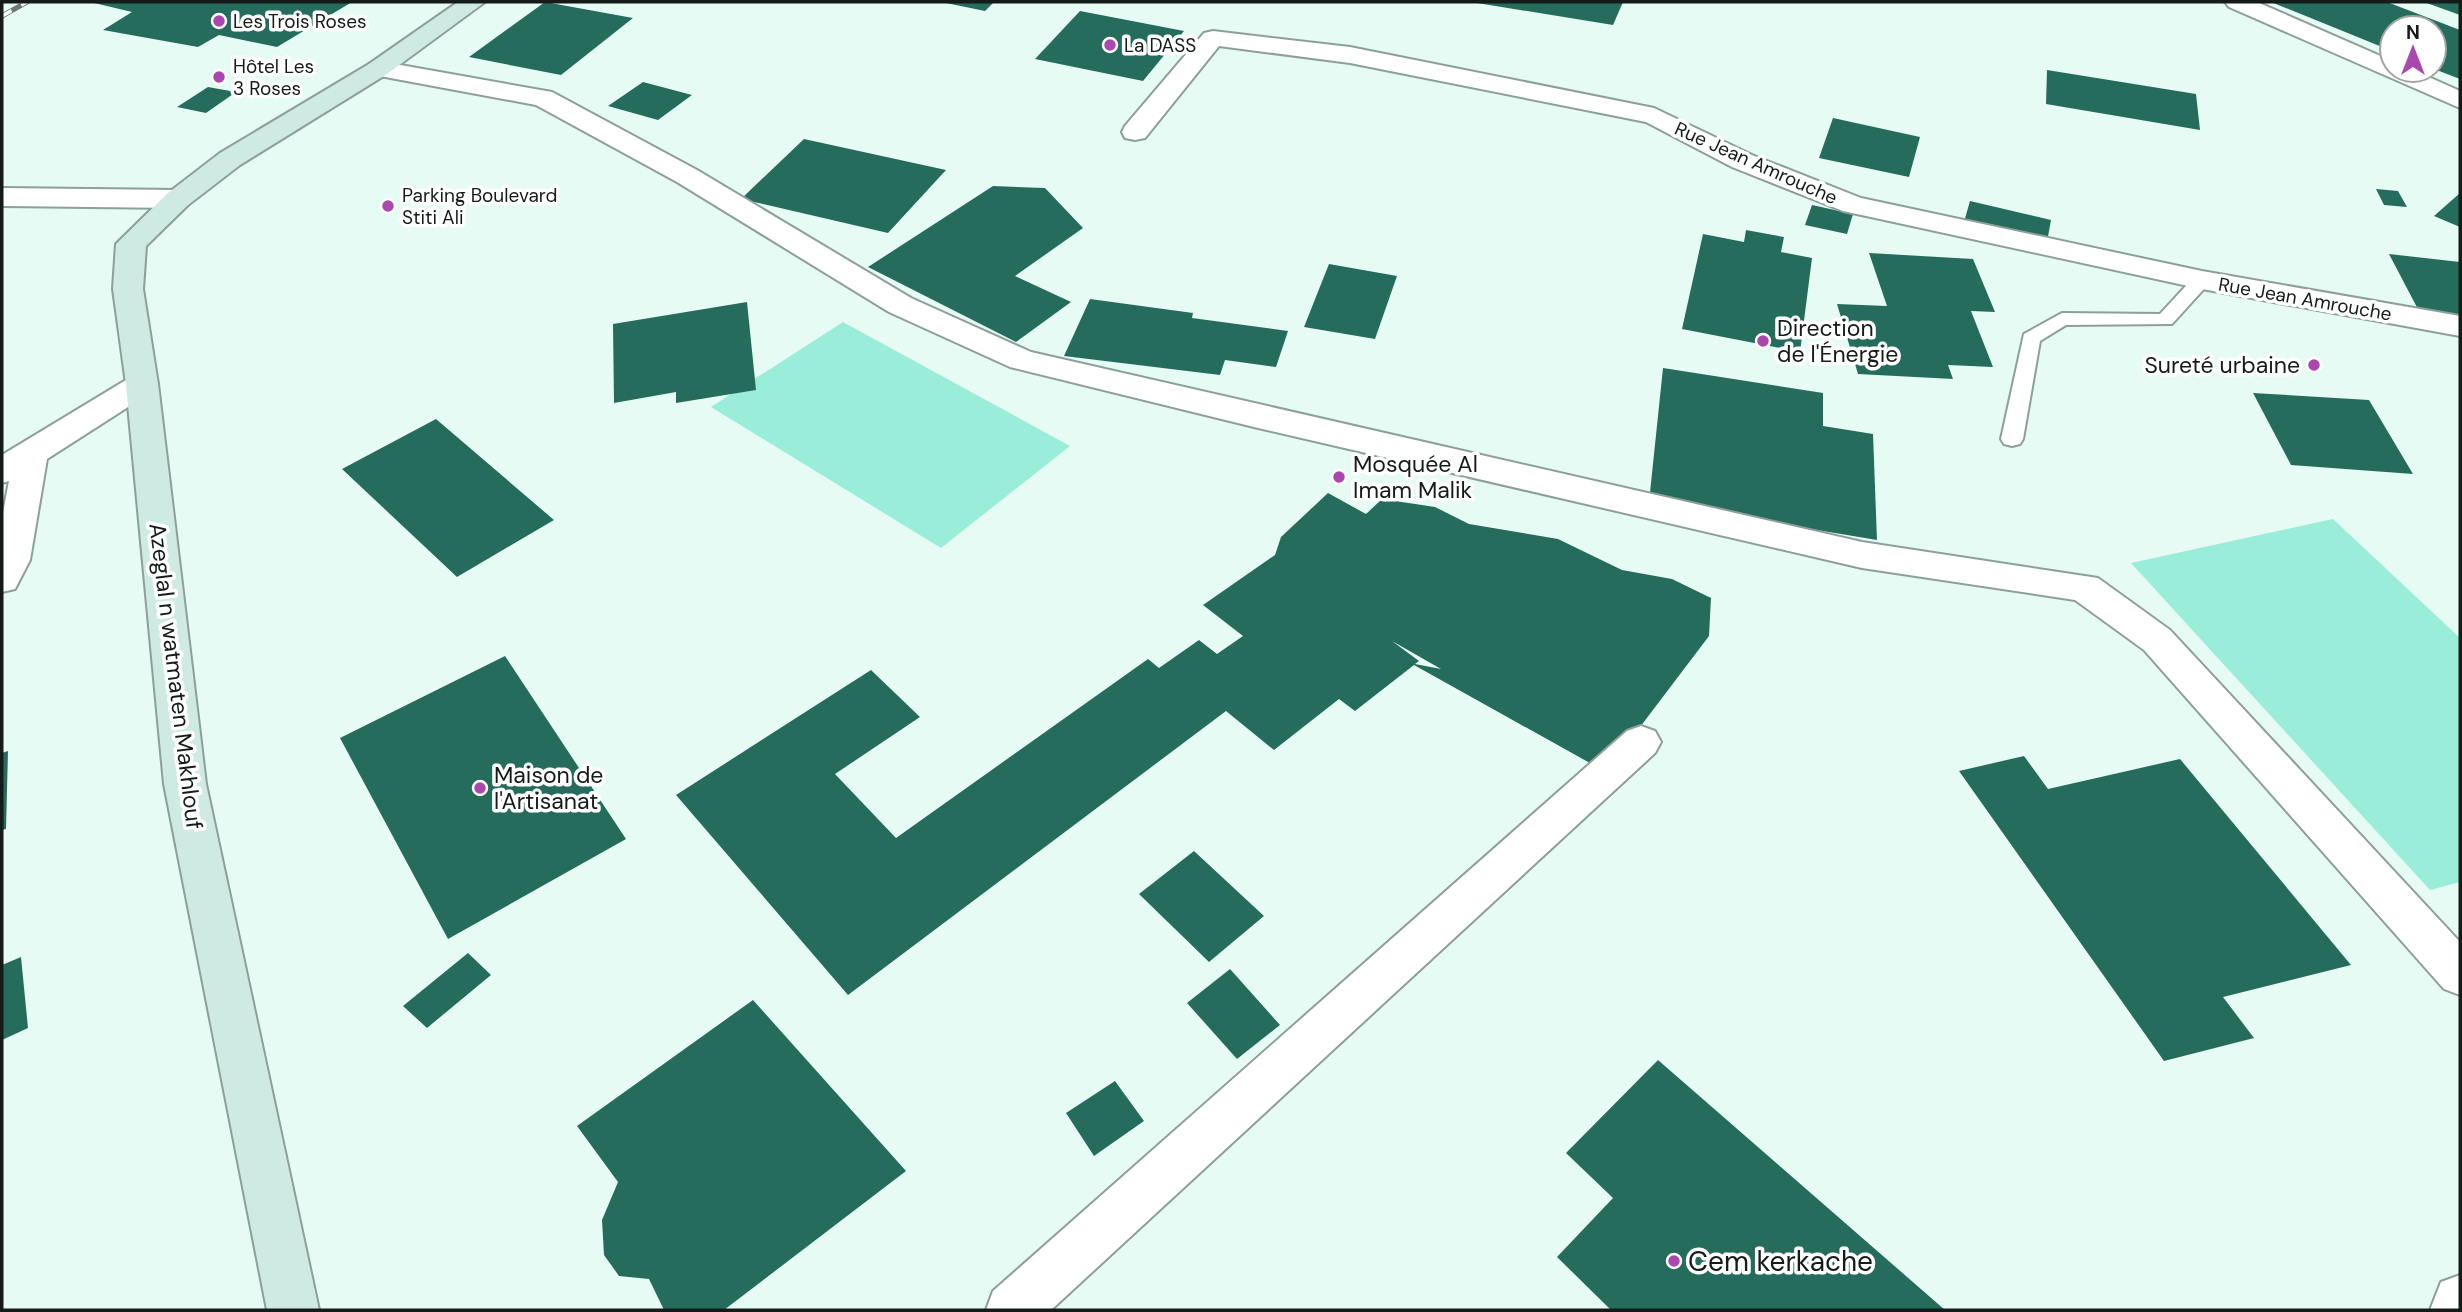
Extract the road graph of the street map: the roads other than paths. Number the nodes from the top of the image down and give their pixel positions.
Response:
1 (473, 2) edge
2 (2237, 2) edge
3 (377, 69) junction
4 (2460, 100) edge
5 (1135, 132) dead end
6 (2, 197) edge
7 (48, 197) junction
8 (178, 199) junction
9 (2, 219) edge
10 (2202, 281) junction
11 (2460, 326) edge
12 (142, 384) junction
13 (2012, 439) dead end
14 (16, 462) edge
15 (2, 579) edge
16 (1641, 742) dead end
17 (2460, 974) edge
18 (2460, 1301) edge
19 (293, 1310) edge
20 (1012, 1310) edge
21 (2456, 1310) edge

1 - 3 main road
2 - 4 street
3 - 8 main road
3 - 17 street
5 - 10 street, Rue Jean Amrouche
6 - 7 street
7 - 8 street
7 - 9 street
8 - 12 main road, Azeglal n watmaten Makhlouf
10 - 11 street, Rue Jean Amrouche
10 - 13 lane
12 - 14 street
12 - 19 main road, Azeglal n watmaten Makhlouf
14 - 15 street
16 - 20 street
18 - 21 street

